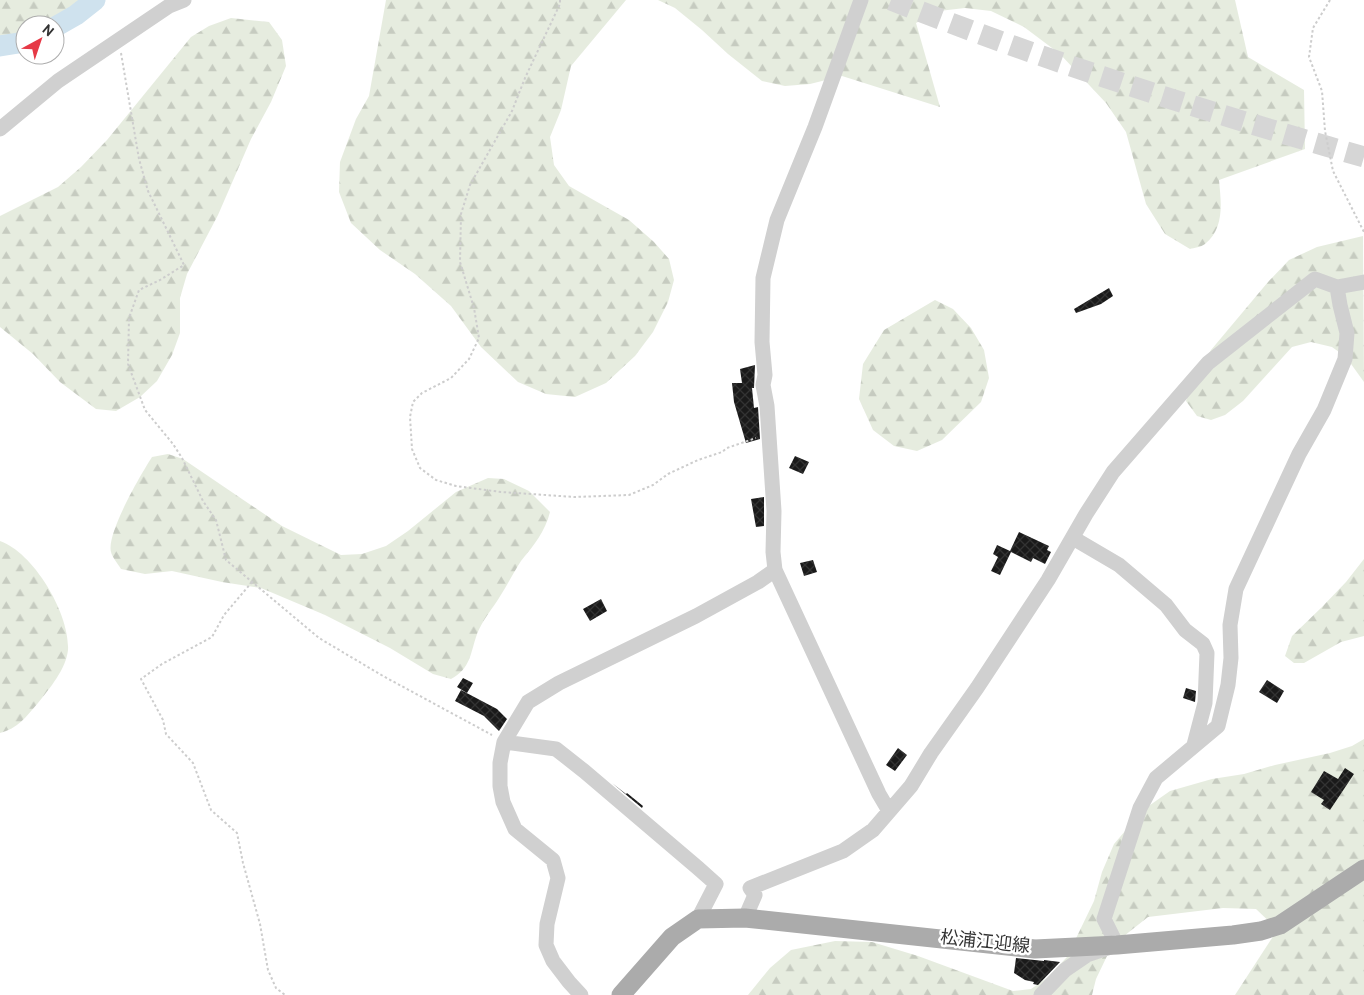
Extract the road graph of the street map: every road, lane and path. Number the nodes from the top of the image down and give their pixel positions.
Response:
1 (184, 0) edge
2 (560, 0) edge
3 (861, 0) edge
4 (1330, 0) edge
5 (119, 39) junction
6 (0, 129) edge
7 (1364, 232) edge
8 (1364, 282) edge
9 (1338, 287) junction
10 (768, 434) junction
11 (1072, 538) junction
12 (776, 570) junction
13 (252, 582) junction
14 (504, 742) junction
15 (1194, 745) junction
16 (889, 811) junction
17 (1364, 870) edge
18 (745, 918) junction
19 (698, 919) junction
20 (1117, 945) junction
21 (286, 995) edge
22 (582, 995) edge
23 (621, 995) edge
24 (1040, 995) edge

1 - 5 street
2 - 10 path
3 - 10 street
4 - 7 path
5 - 6 street
5 - 13 path
8 - 9 street
9 - 11 street
9 - 15 street
10 - 12 street
11 - 15 street
11 - 16 street
12 - 14 street
12 - 16 street
13 - 14 path
13 - 21 path
14 - 19 street
14 - 22 street
15 - 20 street
16 - 18 street
17 - 20 main road, 松浦江迎線
18 - 19 main road, 松浦江迎線
18 - 20 main road, 松浦江迎線
19 - 23 main road
20 - 24 street

